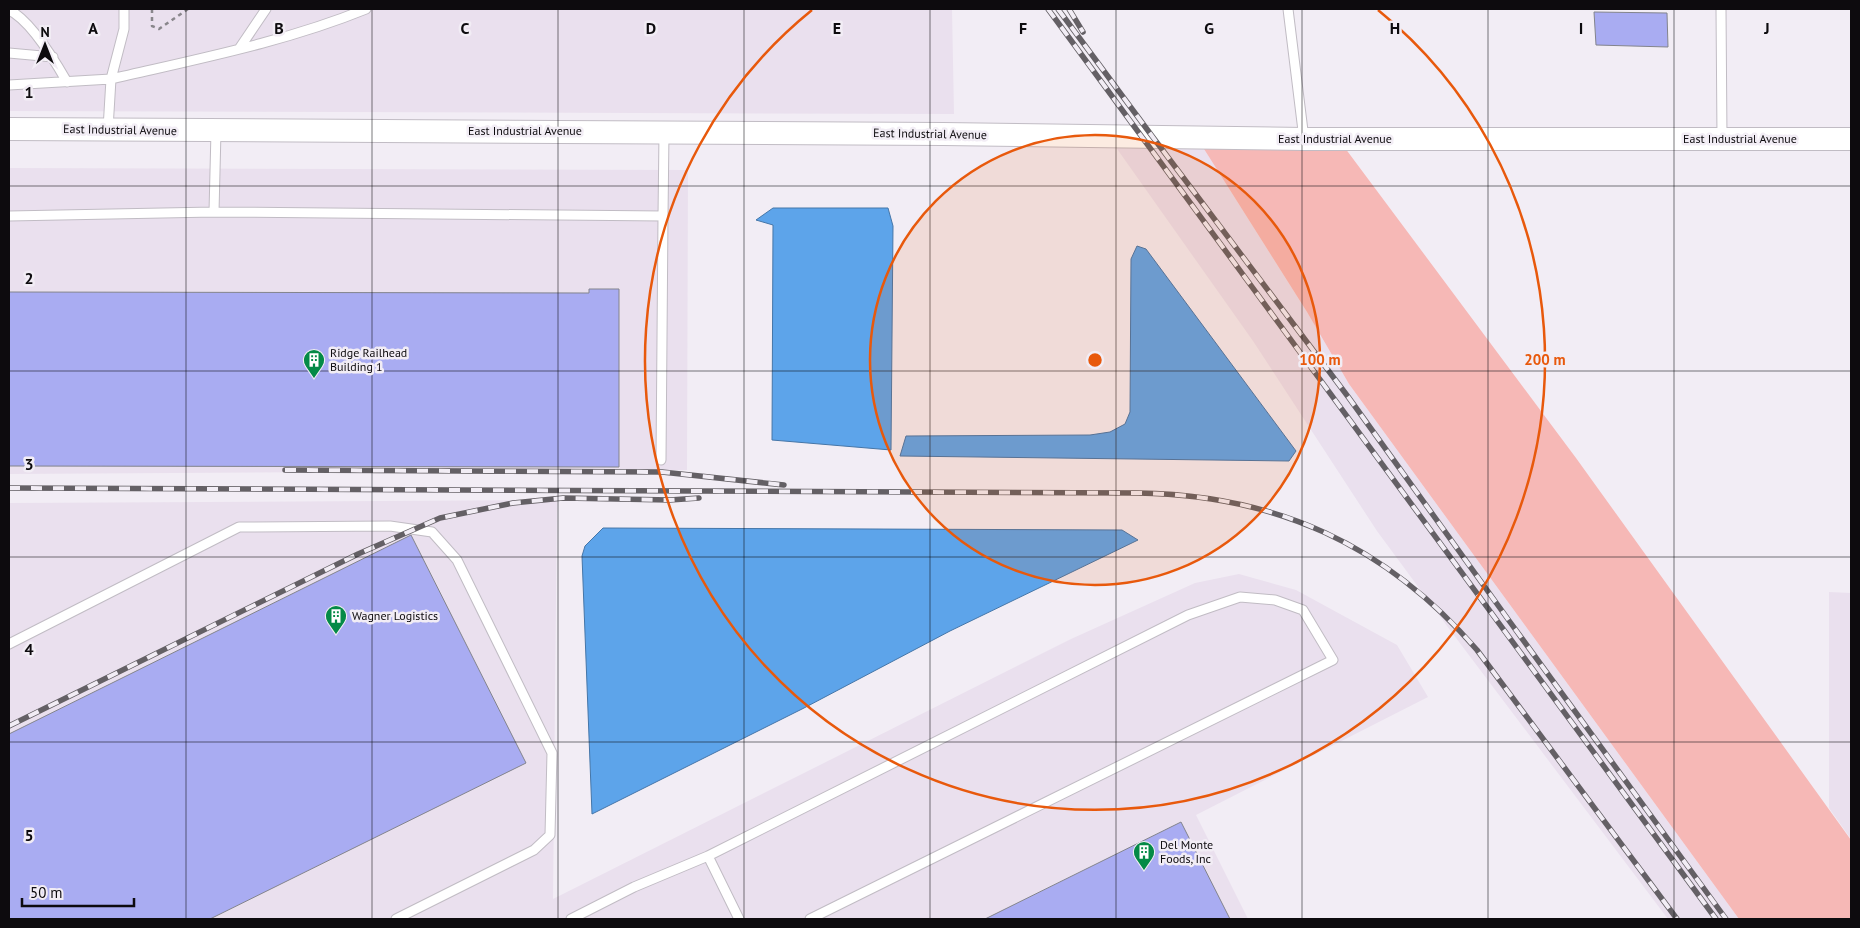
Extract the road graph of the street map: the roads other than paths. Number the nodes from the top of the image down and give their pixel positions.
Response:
1 (124, 9) edge
2 (266, 9) edge
3 (366, 9) edge
4 (1288, 9) edge
5 (1721, 9) edge
6 (9, 10) edge
7 (239, 49) junction
8 (9, 53) edge
9 (53, 57) junction
10 (111, 78) junction
11 (67, 82) junction
12 (9, 84) edge
13 (9, 129) edge
14 (108, 130) junction
15 (216, 131) junction
16 (664, 132) junction
17 (1304, 139) junction
18 (1722, 139) junction
19 (1851, 139) edge
20 (214, 212) junction
21 (9, 216) edge
22 (663, 216) junction
23 (661, 460) dead end
24 (9, 644) edge
25 (708, 856) junction
26 (396, 919) edge
27 (571, 919) edge
28 (739, 919) edge
29 (810, 919) edge

1 - 10 lane
2 - 7 lane
3 - 7 lane
4 - 17 lane
5 - 18 lane
6 - 9 lane
7 - 10 lane
8 - 9 lane
9 - 11 lane
10 - 11 lane
10 - 14 lane
11 - 12 lane
13 - 14 street, East Industrial Avenue
14 - 15 street, East Industrial Avenue
15 - 16 street, East Industrial Avenue
15 - 20 lane
16 - 17 street, East Industrial Avenue
16 - 22 lane
17 - 18 street, East Industrial Avenue
18 - 19 street, East Industrial Avenue
20 - 21 lane
20 - 22 lane
22 - 23 lane
24 - 26 lane
25 - 27 lane
25 - 28 lane
25 - 29 lane

